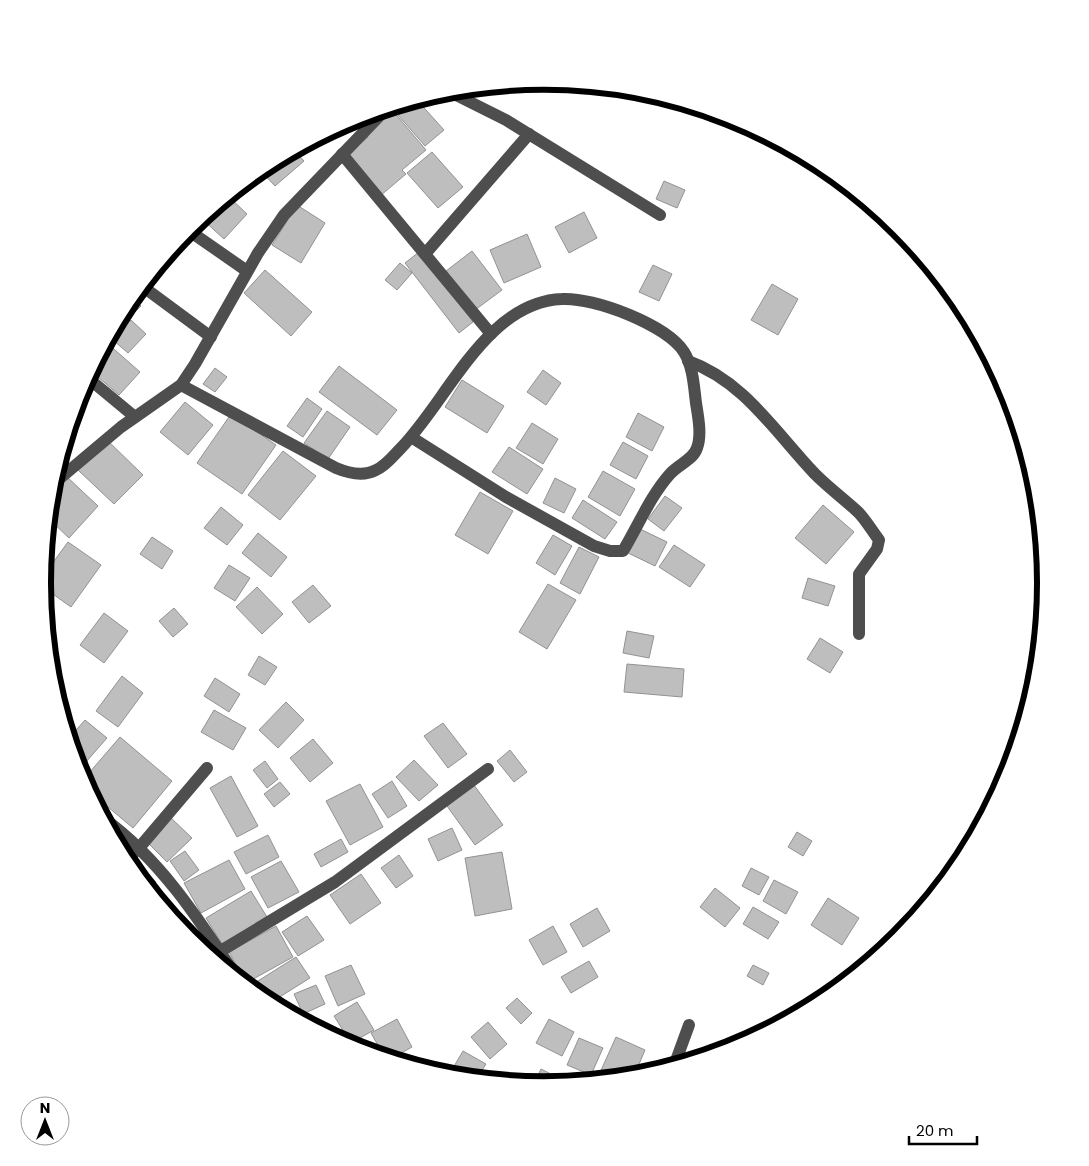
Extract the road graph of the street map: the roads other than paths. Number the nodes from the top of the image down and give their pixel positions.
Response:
1 (461, 97) edge
2 (375, 120) edge
3 (528, 134) junction
4 (342, 154) junction
5 (660, 215) dead end
6 (195, 235) edge
7 (425, 254) junction
8 (247, 271) junction
9 (148, 290) edge
10 (491, 334) junction
11 (211, 337) junction
12 (688, 361) junction
13 (94, 383) edge
14 (181, 385) junction
15 (135, 418) junction
16 (411, 437) junction
17 (63, 476) edge
18 (859, 634) dead end
19 (207, 768) dead end
20 (488, 769) dead end
21 (117, 829) edge
22 (139, 848) junction
23 (132, 854) edge
24 (219, 952) junction
25 (222, 957) edge
26 (689, 1025) dead end
27 (677, 1058) edge

1 - 3 street
2 - 4 street
3 - 5 street
3 - 7 street
4 - 7 street
4 - 8 street
6 - 8 street
7 - 10 street
8 - 11 street
9 - 11 street
10 - 12 street
10 - 16 street
11 - 14 street
12 - 16 street
12 - 18 street
13 - 15 street
14 - 15 street
14 - 16 street
15 - 17 street
19 - 22 street
20 - 24 street
21 - 22 street
22 - 23 street
22 - 24 street
24 - 25 street
26 - 27 street

